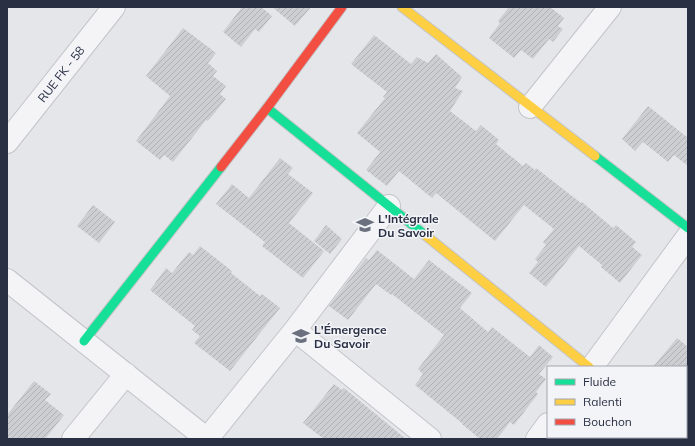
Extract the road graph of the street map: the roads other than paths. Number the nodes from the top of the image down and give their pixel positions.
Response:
1 (114, 7) edge
2 (342, 7) edge
3 (402, 7) edge
4 (610, 7) edge
5 (530, 107) junction
6 (266, 108) junction
7 (7, 142) edge
8 (389, 206) junction
9 (688, 228) edge
10 (688, 236) edge
11 (7, 280) edge
12 (295, 330) junction
13 (84, 341) junction
14 (588, 366) edge
15 (593, 366) edge
16 (126, 374) junction
17 (547, 425) edge
18 (73, 439) edge
19 (207, 439) edge
20 (430, 439) edge
21 (537, 439) edge

1 - 7 street, RUE FK - 58
2 - 6 street
3 - 5 street
4 - 5 street
5 - 9 street
6 - 8 street
6 - 13 street
8 - 12 street
8 - 14 street
10 - 15 street
11 - 13 street
12 - 19 street
12 - 20 street
13 - 16 street
16 - 18 street
16 - 19 street
17 - 21 street

